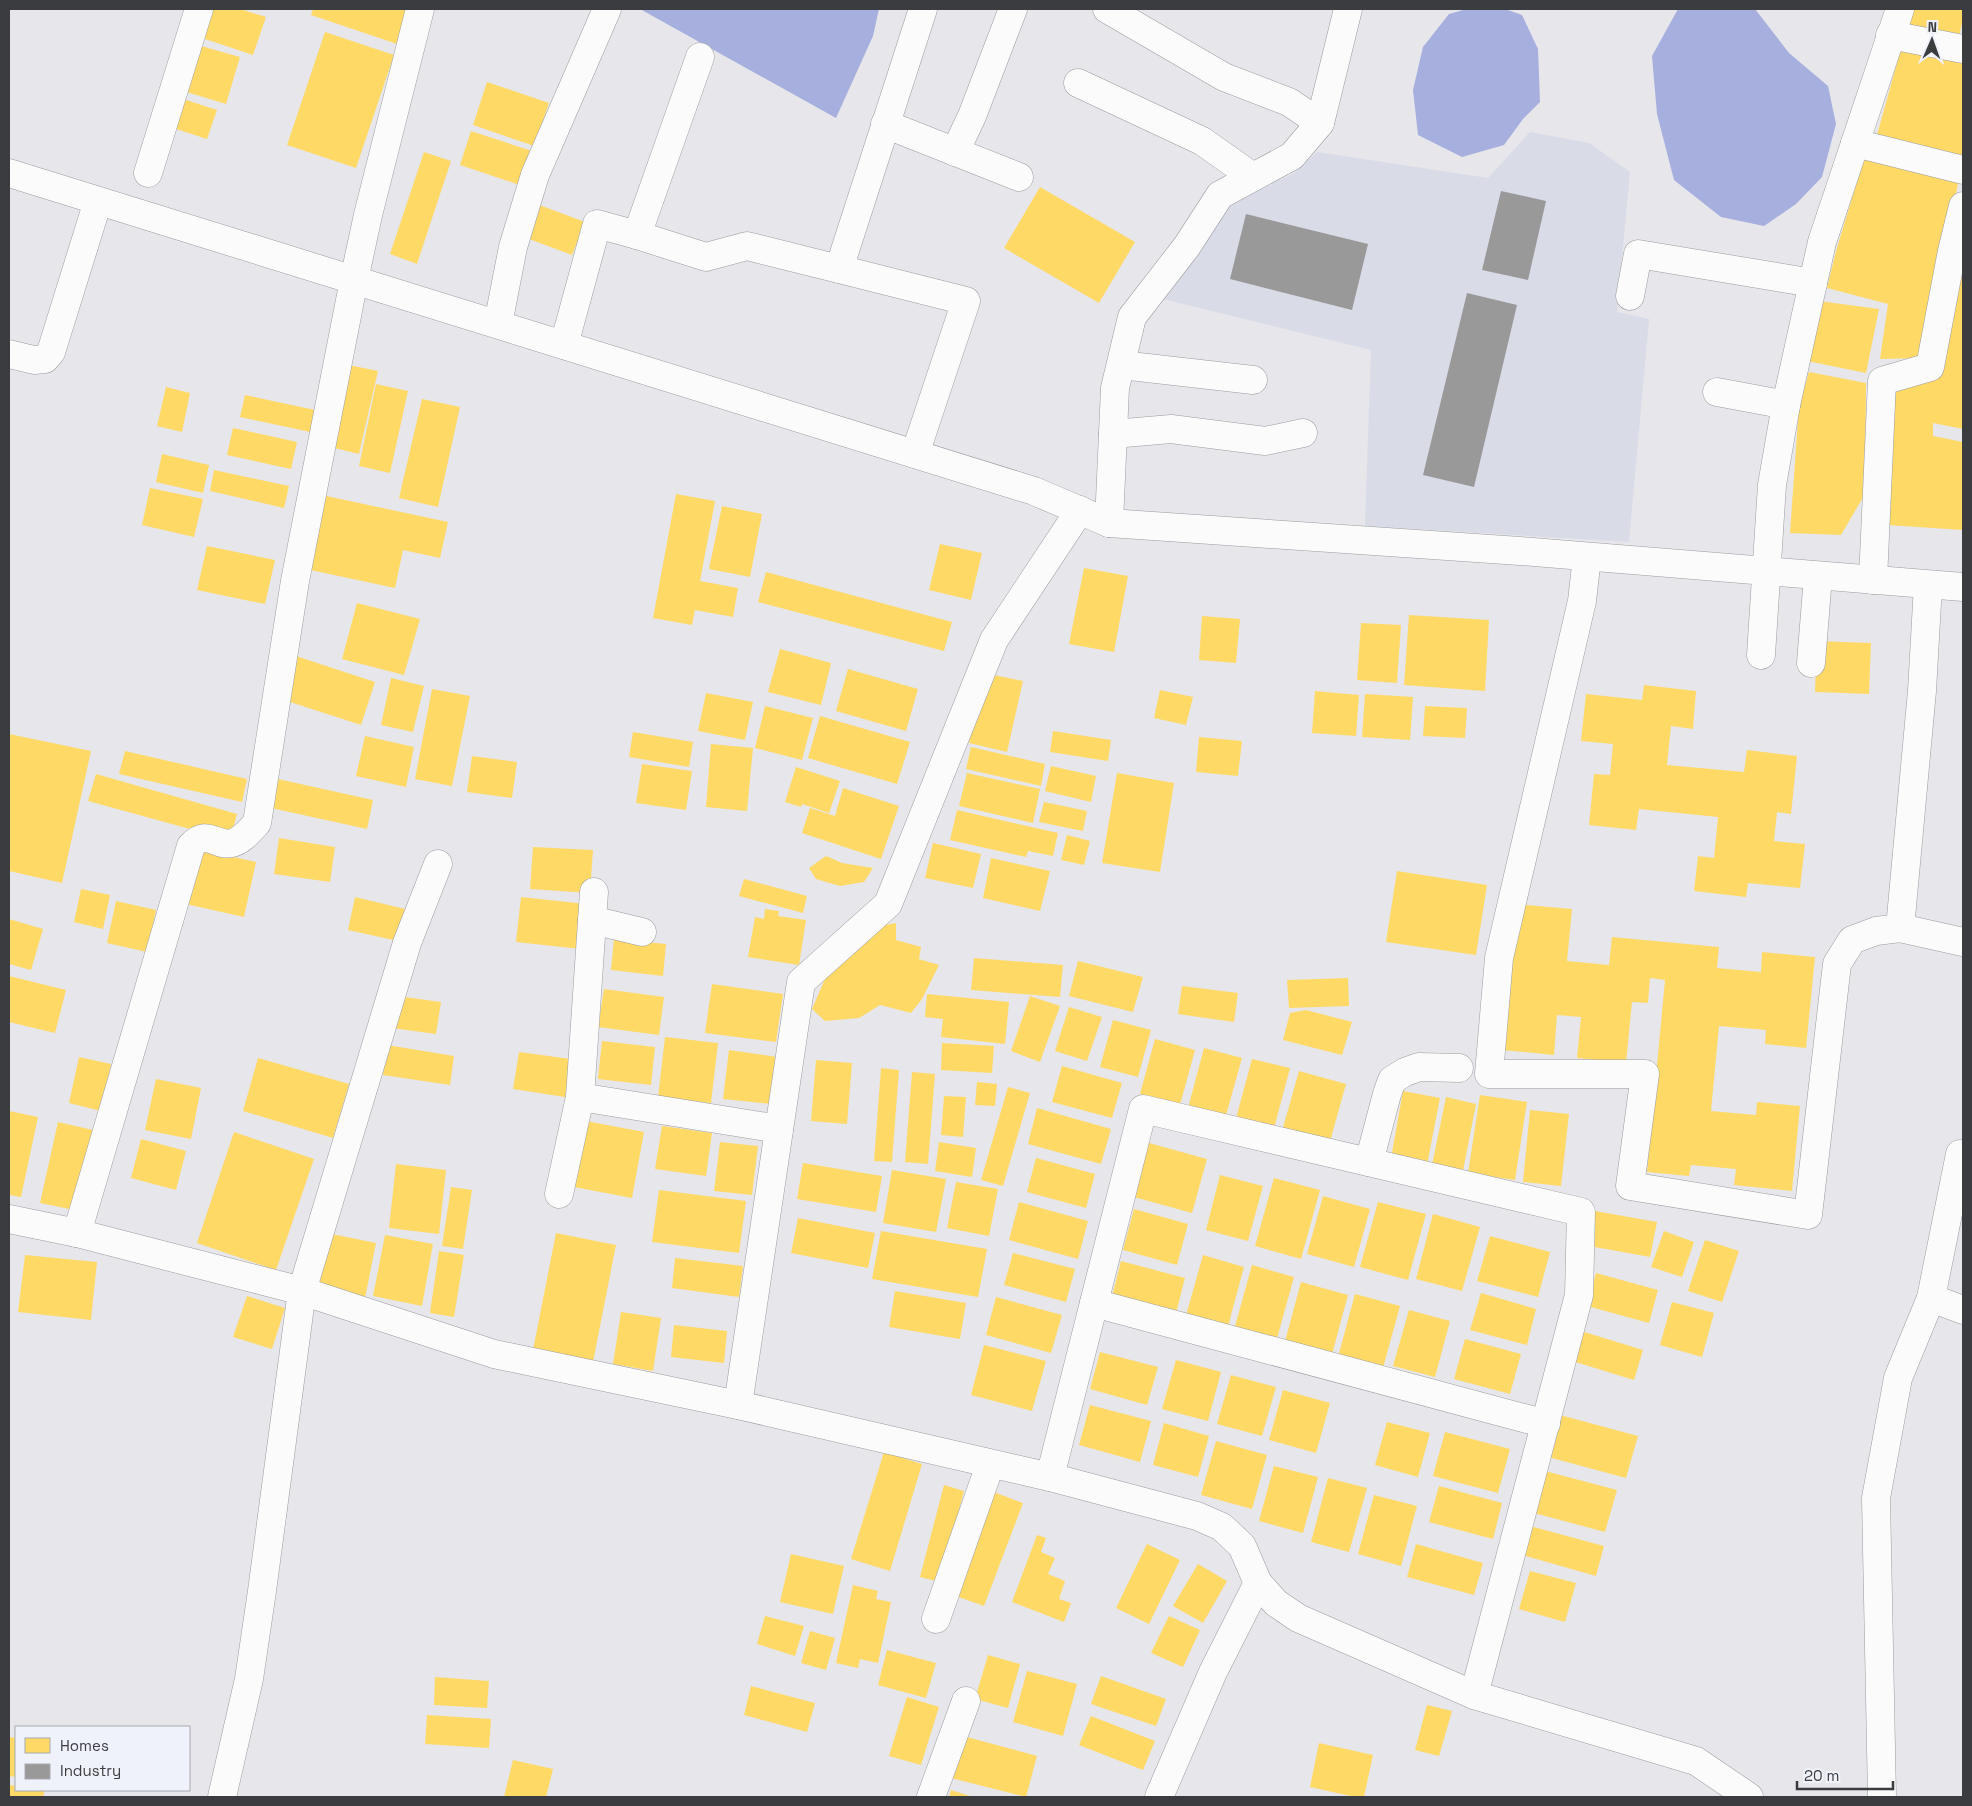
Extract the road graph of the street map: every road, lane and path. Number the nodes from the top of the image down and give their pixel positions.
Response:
1 (199, 9) edge
2 (420, 9) edge
3 (607, 9) edge
4 (923, 9) edge
5 (1013, 9) edge
6 (1107, 9) edge
7 (1348, 9) edge
8 (1900, 9) edge
9 (1890, 35) junction
10 (1963, 49) edge
11 (700, 57) dead end
12 (1078, 83) dead end
13 (1320, 123) junction
14 (885, 124) junction
15 (1855, 143) junction
16 (955, 152) junction
17 (1963, 170) edge
18 (9, 173) edge
19 (148, 173) dead end
20 (1253, 177) junction
21 (1019, 178) dead end
22 (98, 200) junction
23 (1963, 206) edge
24 (637, 235) junction
25 (839, 269) junction
26 (354, 280) junction
27 (1813, 283) junction
28 (1630, 296) dead end
29 (498, 324) junction
30 (564, 345) junction
31 (9, 354) edge
32 (1120, 365) junction
33 (1253, 380) dead end
34 (1717, 392) dead end
35 (1786, 405) junction
36 (1302, 433) dead end
37 (1113, 434) junction
38 (915, 454) junction
39 (1080, 510) junction
40 (1109, 523) junction
41 (1587, 557) junction
42 (1766, 572) junction
43 (1818, 576) junction
44 (1873, 580) junction
45 (1928, 585) junction
46 (1963, 587) edge
47 (1761, 655) dead end
48 (1811, 663) dead end
49 (438, 864) dead end
50 (594, 892) dead end
51 (592, 920) junction
52 (1900, 928) junction
53 (642, 932) dead end
54 (1963, 942) edge
55 (1459, 1068) dead end
56 (580, 1097) junction
57 (779, 1129) junction
58 (1960, 1154) dead end
59 (1369, 1162) junction
60 (559, 1194) dead end
61 (9, 1223) edge
62 (77, 1233) junction
63 (302, 1291) junction
64 (1931, 1298) junction
65 (1094, 1303) junction
66 (1963, 1310) edge
67 (738, 1405) junction
68 (1546, 1424) junction
69 (990, 1465) junction
70 (1050, 1477) junction
71 (1258, 1583) junction
72 (936, 1619) dead end
73 (1474, 1695) junction
74 (966, 1701) dead end
75 (222, 1797) edge
76 (931, 1797) edge
77 (1159, 1797) edge
78 (1748, 1797) edge
79 (1882, 1797) edge

1 - 19 street
2 - 26 street
3 - 29 street
4 - 14 street
5 - 16 street
6 - 13 street
7 - 13 street
8 - 9 street
9 - 10 street
9 - 15 street
11 - 24 street
12 - 20 street
13 - 20 street
14 - 16 street
14 - 25 street
15 - 17 street
15 - 27 street
16 - 21 street
18 - 22 street
20 - 32 street
22 - 26 street
22 - 31 street
23 - 44 street
24 - 25 street
24 - 30 street
25 - 38 street
26 - 29 street
26 - 62 street
27 - 28 street
27 - 35 street
29 - 30 street
30 - 38 street
32 - 33 street
32 - 37 street
34 - 35 street
35 - 42 street
36 - 37 street
37 - 40 street
38 - 39 street
39 - 40 street
39 - 57 street
40 - 41 street
41 - 42 street
41 - 52 street
42 - 43 street
42 - 47 street
43 - 44 street
43 - 48 street
44 - 45 street
45 - 46 street
45 - 52 street
49 - 63 street
50 - 51 street
51 - 53 street
51 - 56 street
52 - 54 street
55 - 59 street
56 - 57 street
56 - 60 street
57 - 67 street
58 - 64 street
59 - 65 street
59 - 68 street
61 - 62 street
62 - 63 street
63 - 67 street
63 - 75 street
64 - 66 street
64 - 79 street
65 - 68 street
65 - 70 street
67 - 69 street
68 - 73 street
69 - 70 street
69 - 72 street
70 - 71 street
71 - 73 street
71 - 77 street
73 - 78 street
74 - 76 street

